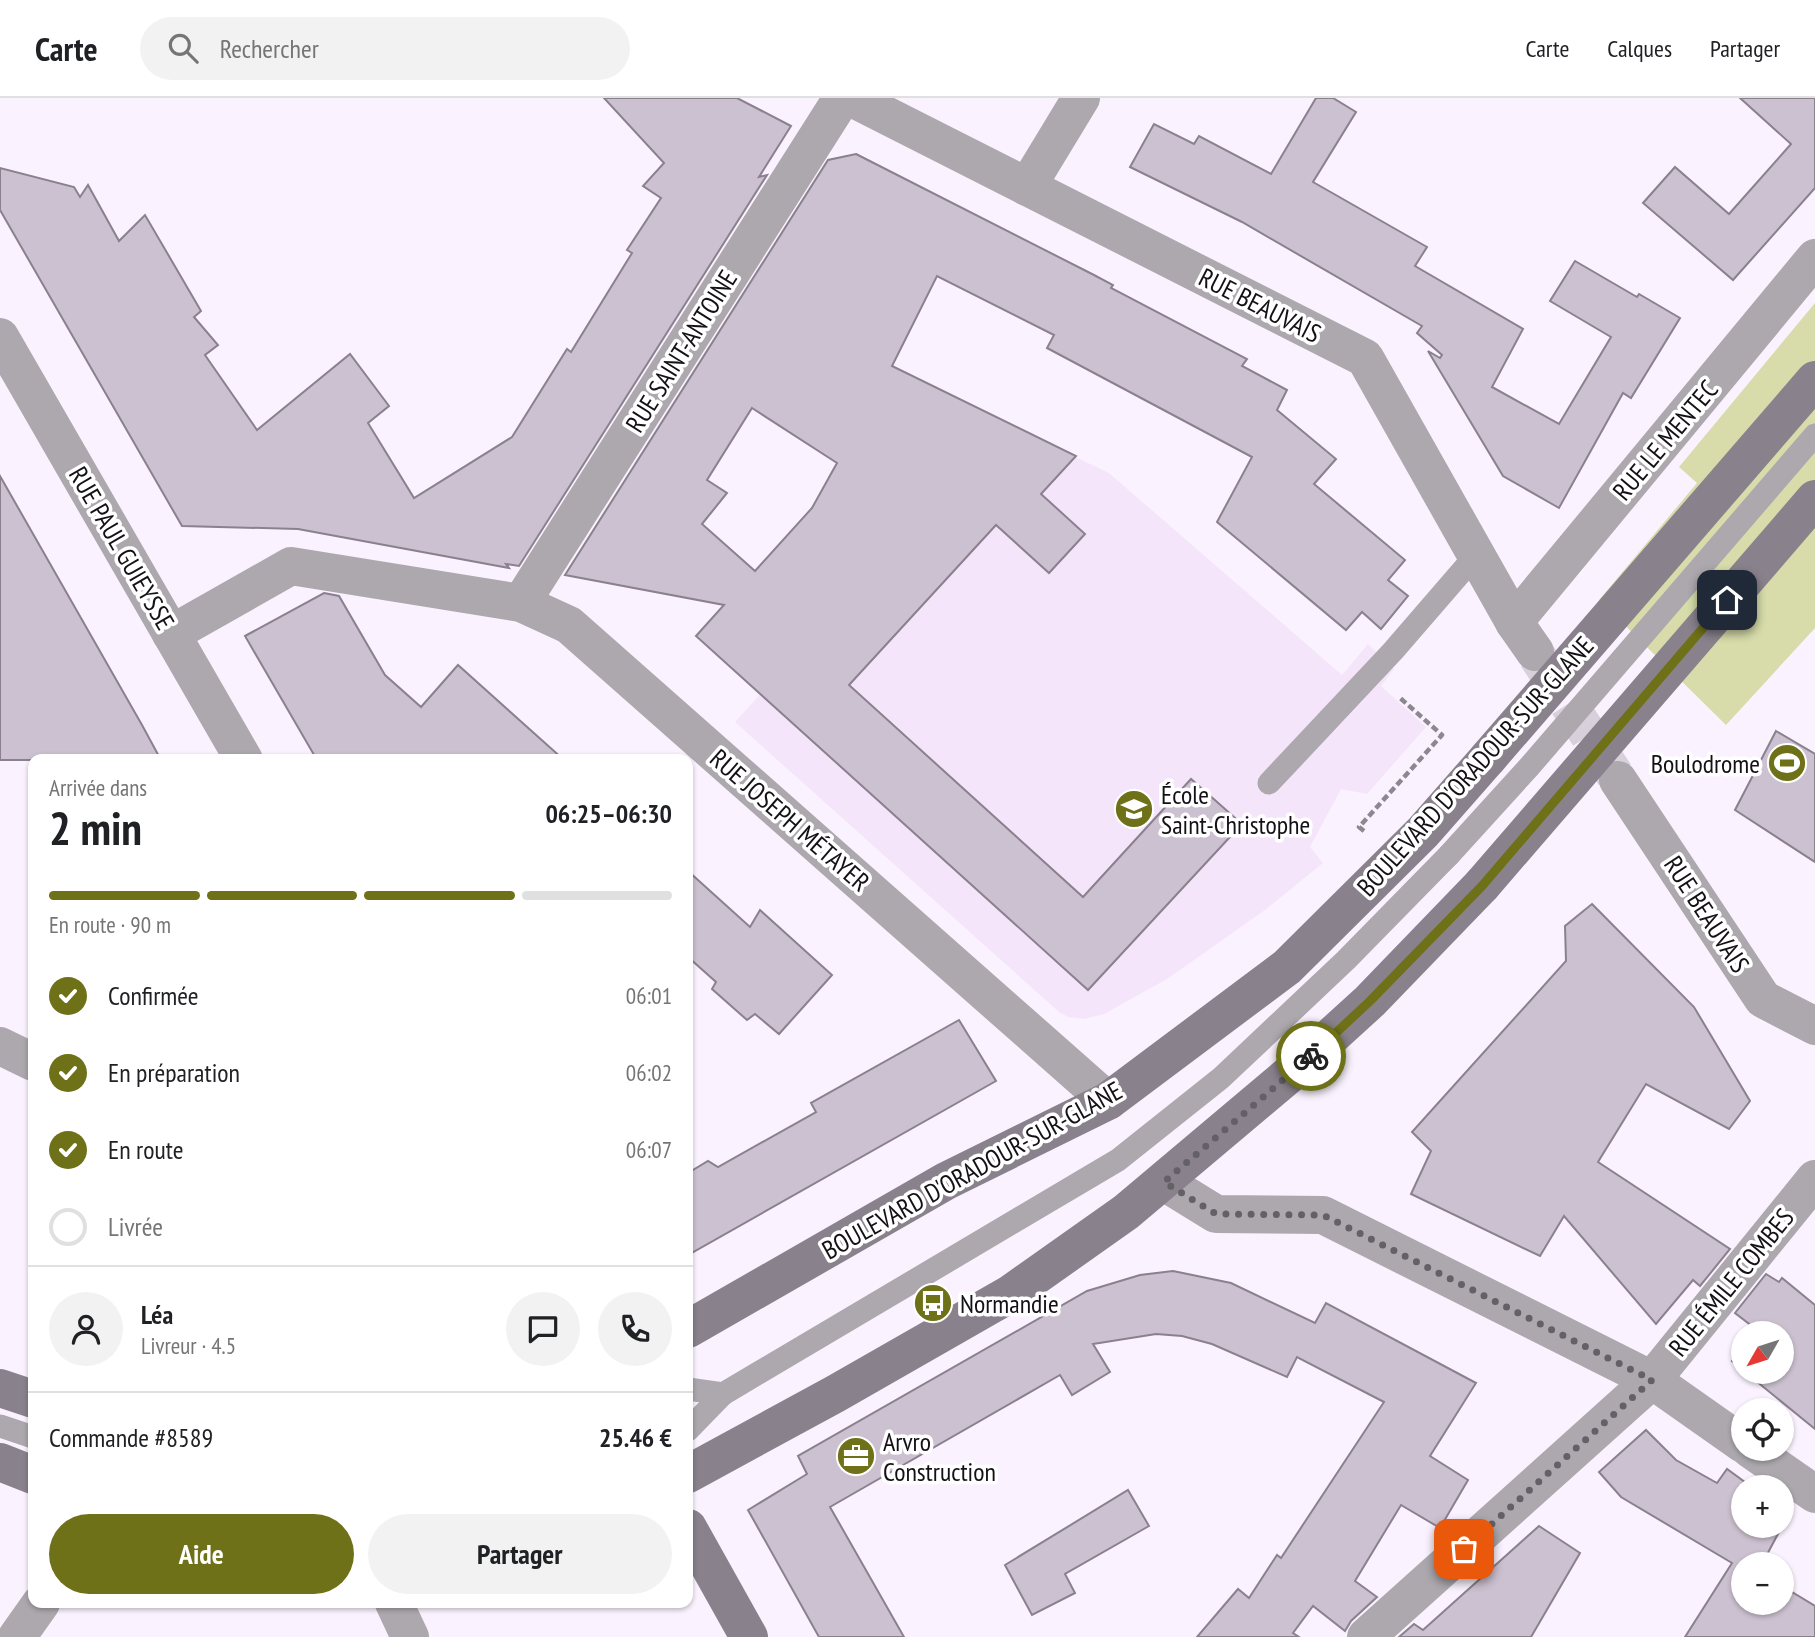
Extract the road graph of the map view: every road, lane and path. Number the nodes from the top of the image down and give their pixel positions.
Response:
1 (842, 98) edge
2 (852, 98) edge
3 (1081, 98) edge
4 (1027, 187) junction
5 (1815, 258) edge
6 (0, 337) edge
7 (1815, 380) edge
8 (1815, 435) edge
9 (1815, 499) edge
10 (1476, 555) junction
11 (521, 603) junction
12 (171, 634) junction
13 (1525, 637) joint
14 (1395, 693) dead end
15 (241, 754) edge
16 (1618, 780) tunnel mouth
17 (1269, 783) dead end
18 (1359, 827) dead end
19 (1436, 844) junction
20 (1815, 1026) edge
21 (0, 1046) edge
22 (28, 1060) edge
23 (1108, 1101) junction
24 (1815, 1179) edge
25 (1164, 1182) junction
26 (693, 1326) edge
27 (1652, 1380) junction
28 (0, 1388) edge
29 (693, 1390) edge
30 (723, 1394) junction
31 (28, 1397) edge
32 (693, 1425) edge
33 (0, 1426) edge
34 (28, 1435) edge
35 (1731, 1436) edge
36 (1767, 1461) edge
37 (0, 1462) edge
38 (693, 1471) edge
39 (28, 1473) edge
40 (1815, 1494) edge
41 (693, 1537) edge
42 (37, 1608) edge
43 (396, 1608) edge
44 (17, 1637) edge
45 (410, 1637) edge
46 (749, 1637) edge
47 (1366, 1637) edge

1 - 11 street, RUE SAINT-ANTOINE
2 - 4 street, RUE BEAUVAIS
3 - 4 street
4 - 10 street, RUE BEAUVAIS
5 - 13 street, RUE LE MENTEC
6 - 12 street, RUE PAUL GUIEYSSE
7 - 19 main road, BOULEVARD D'ORADOUR-SUR-GLANE, bridge
8 - 19 lane, BOULEVARD D'ORADOUR-SUR-GLANE, bridge
9 - 25 main road, bridge
10 - 13 street, RUE BEAUVAIS
10 - 17 lane
11 - 12 street, RUE JOSEPH MÉTAYER
11 - 23 street, RUE JOSEPH MÉTAYER
12 - 15 street, RUE PAUL GUIEYSSE
14 - 18 path
16 - 20 street, RUE BEAUVAIS
19 - 23 main road, BOULEVARD D'ORADOUR-SUR-GLANE
19 - 30 lane, BOULEVARD D'ORADOUR-SUR-GLANE
21 - 22 street
23 - 26 main road, BOULEVARD D'ORADOUR-SUR-GLANE
24 - 27 street, RUE ÉMILE COMBES
25 - 27 street
25 - 38 main road
27 - 35 street
27 - 47 street, RUE ÉMILE COMBES
28 - 31 main road
29 - 30 lane
30 - 32 lane, BOULEVARD D'ORADOUR-SUR-GLANE
33 - 34 lane
36 - 40 street
37 - 39 main road
41 - 46 main road
42 - 44 street
43 - 45 street

